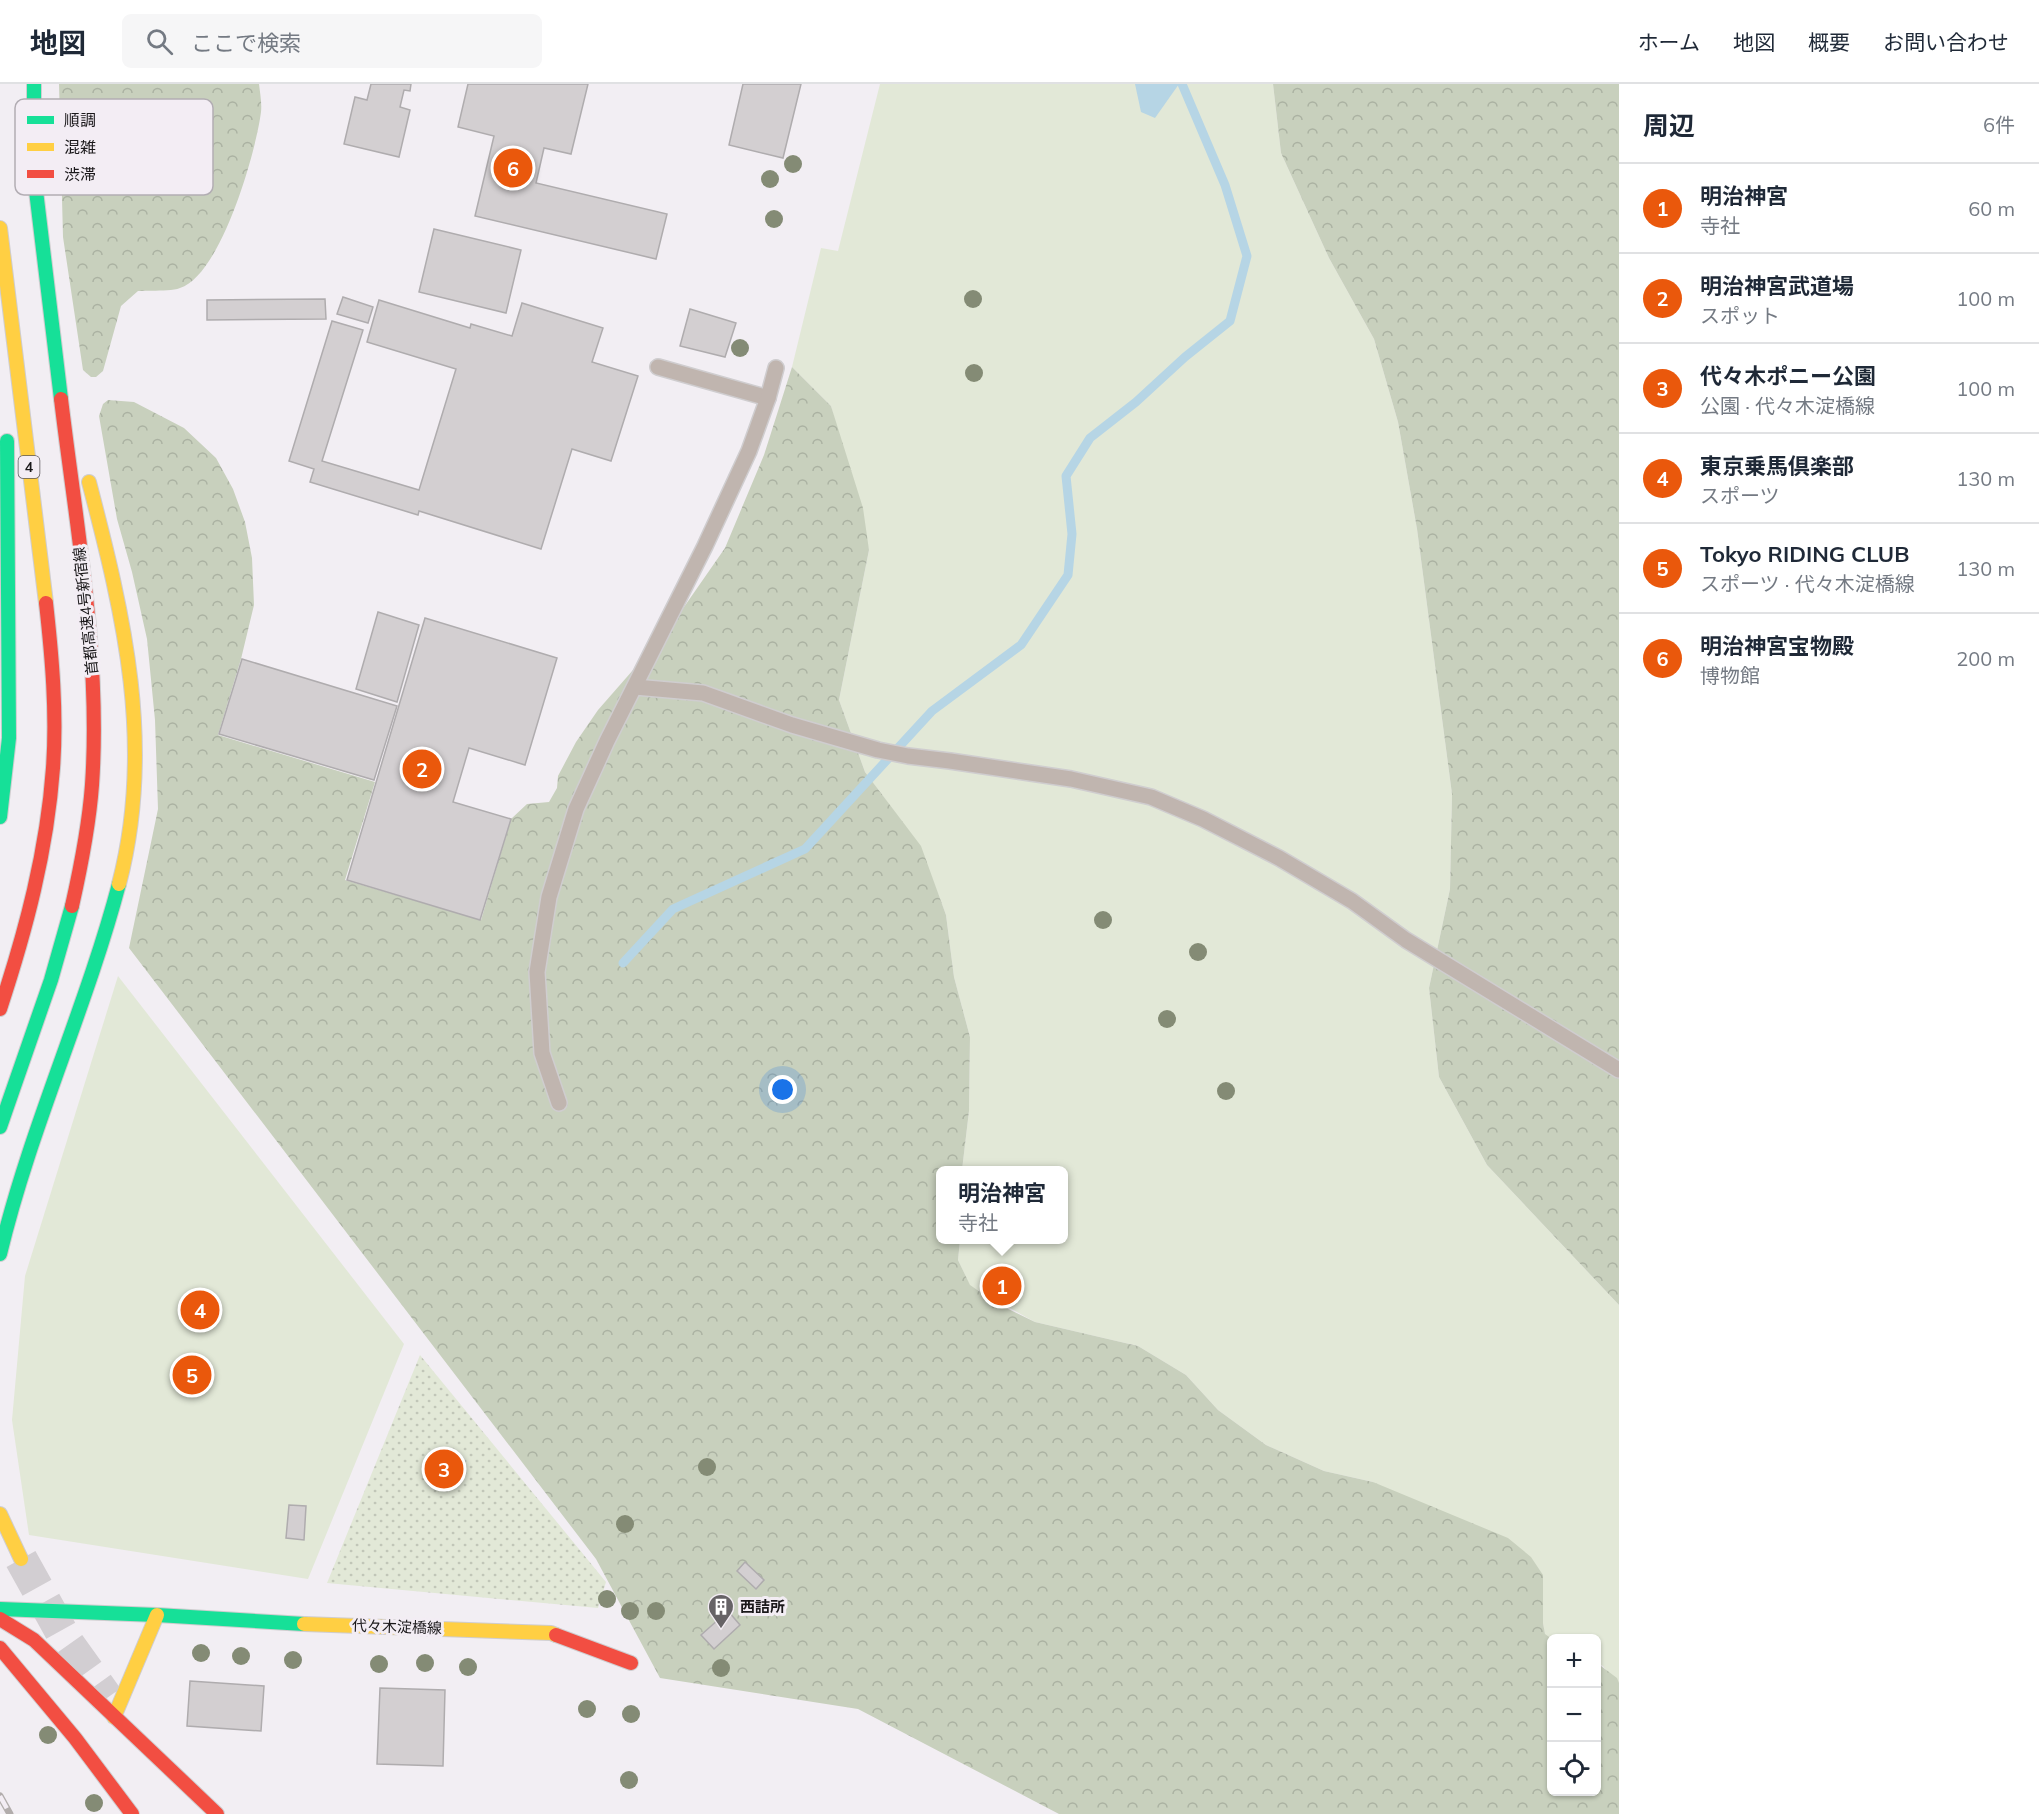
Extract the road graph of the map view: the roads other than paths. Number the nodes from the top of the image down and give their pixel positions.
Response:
1 (36, 195) edge
2 (0, 228) edge
3 (3, 257) junction
4 (54, 347) junction
5 (658, 367) dead end
6 (776, 368) dead end
7 (6, 385) dead end
8 (768, 398) junction
9 (7, 431) dead end
10 (635, 687) junction
11 (0, 817) edge
12 (0, 1009) edge
13 (1619, 1070) edge
14 (559, 1103) dead end
15 (0, 1127) edge
16 (0, 1254) edge
17 (0, 1514) edge
18 (21, 1559) tunnel mouth
19 (0, 1609) edge
20 (157, 1615) junction
21 (0, 1619) edge
22 (0, 1648) edge
23 (631, 1663) dead end
24 (114, 1717) junction
25 (132, 1814) edge
26 (218, 1814) edge

1 - 4 main road, 首都高速4号新宿線
2 - 3 main road, 4
3 - 7 main road
3 - 12 main road, 4
4 - 15 main road, 首都高速4号新宿線
4 - 16 main road
5 - 8 lane
6 - 8 lane
8 - 10 lane
9 - 11 main road
10 - 13 lane
10 - 14 lane
17 - 18 main road
19 - 20 main road, 代々木淀橋線
20 - 23 main road, 代々木淀橋線
20 - 24 main road
21 - 24 main road
22 - 25 main road
24 - 26 main road

